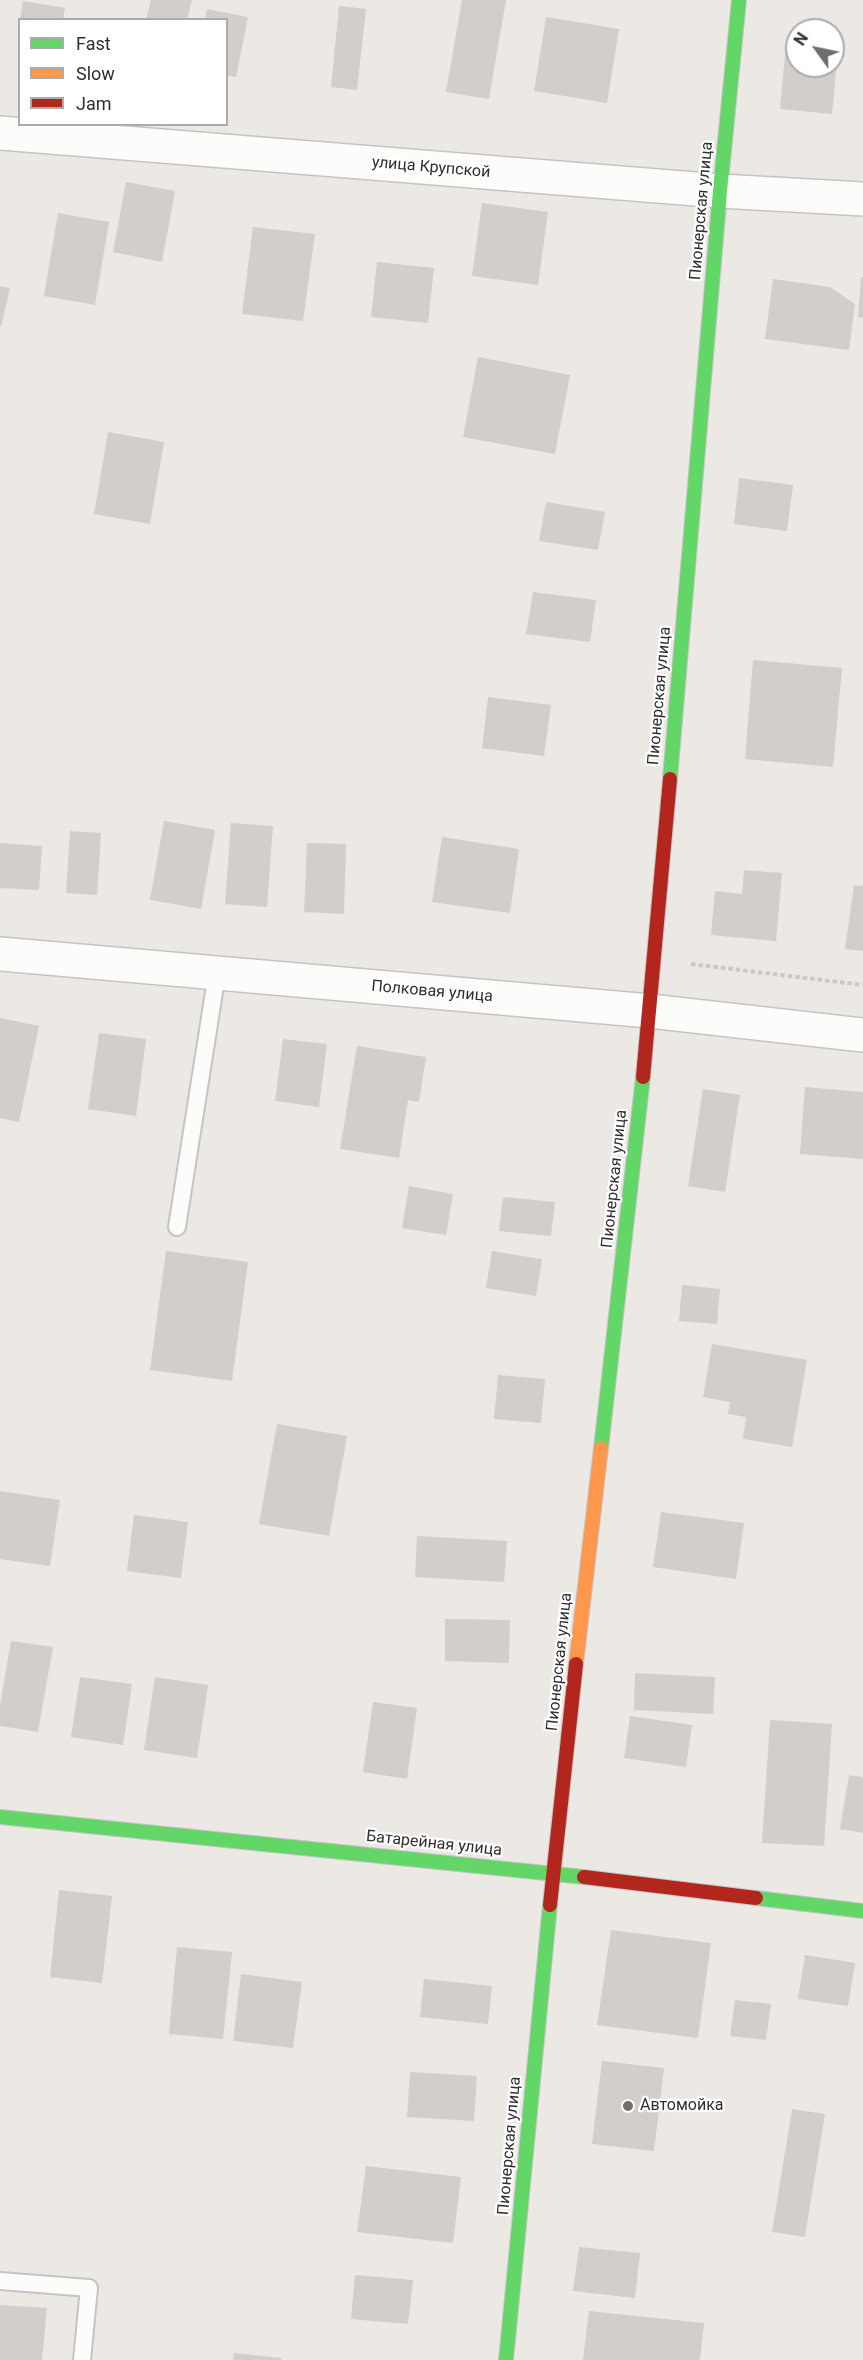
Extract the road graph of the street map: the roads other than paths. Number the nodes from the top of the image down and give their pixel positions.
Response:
1 (739, 0) edge
2 (0, 133) edge
3 (720, 191) junction
4 (863, 199) edge
5 (0, 954) edge
6 (217, 973) junction
7 (650, 1011) junction
8 (863, 1035) edge
9 (177, 1227) dead end
10 (0, 1817) edge
11 (553, 1873) junction
12 (863, 1911) edge
13 (0, 2281) edge
14 (82, 2360) edge
15 (506, 2360) edge

1 - 3 street, Пионерская улица
2 - 3 street, улица Крупской
3 - 4 street, улица Крупской
3 - 7 street, Пионерская улица
5 - 6 street, Полковая улица
6 - 7 street, Полковая улица
6 - 9 lane
7 - 8 street, Полковая улица
7 - 11 street, Пионерская улица
10 - 11 street, Батарейная улица
11 - 12 street, Батарейная улица
11 - 15 street, Пионерская улица
13 - 14 lane

